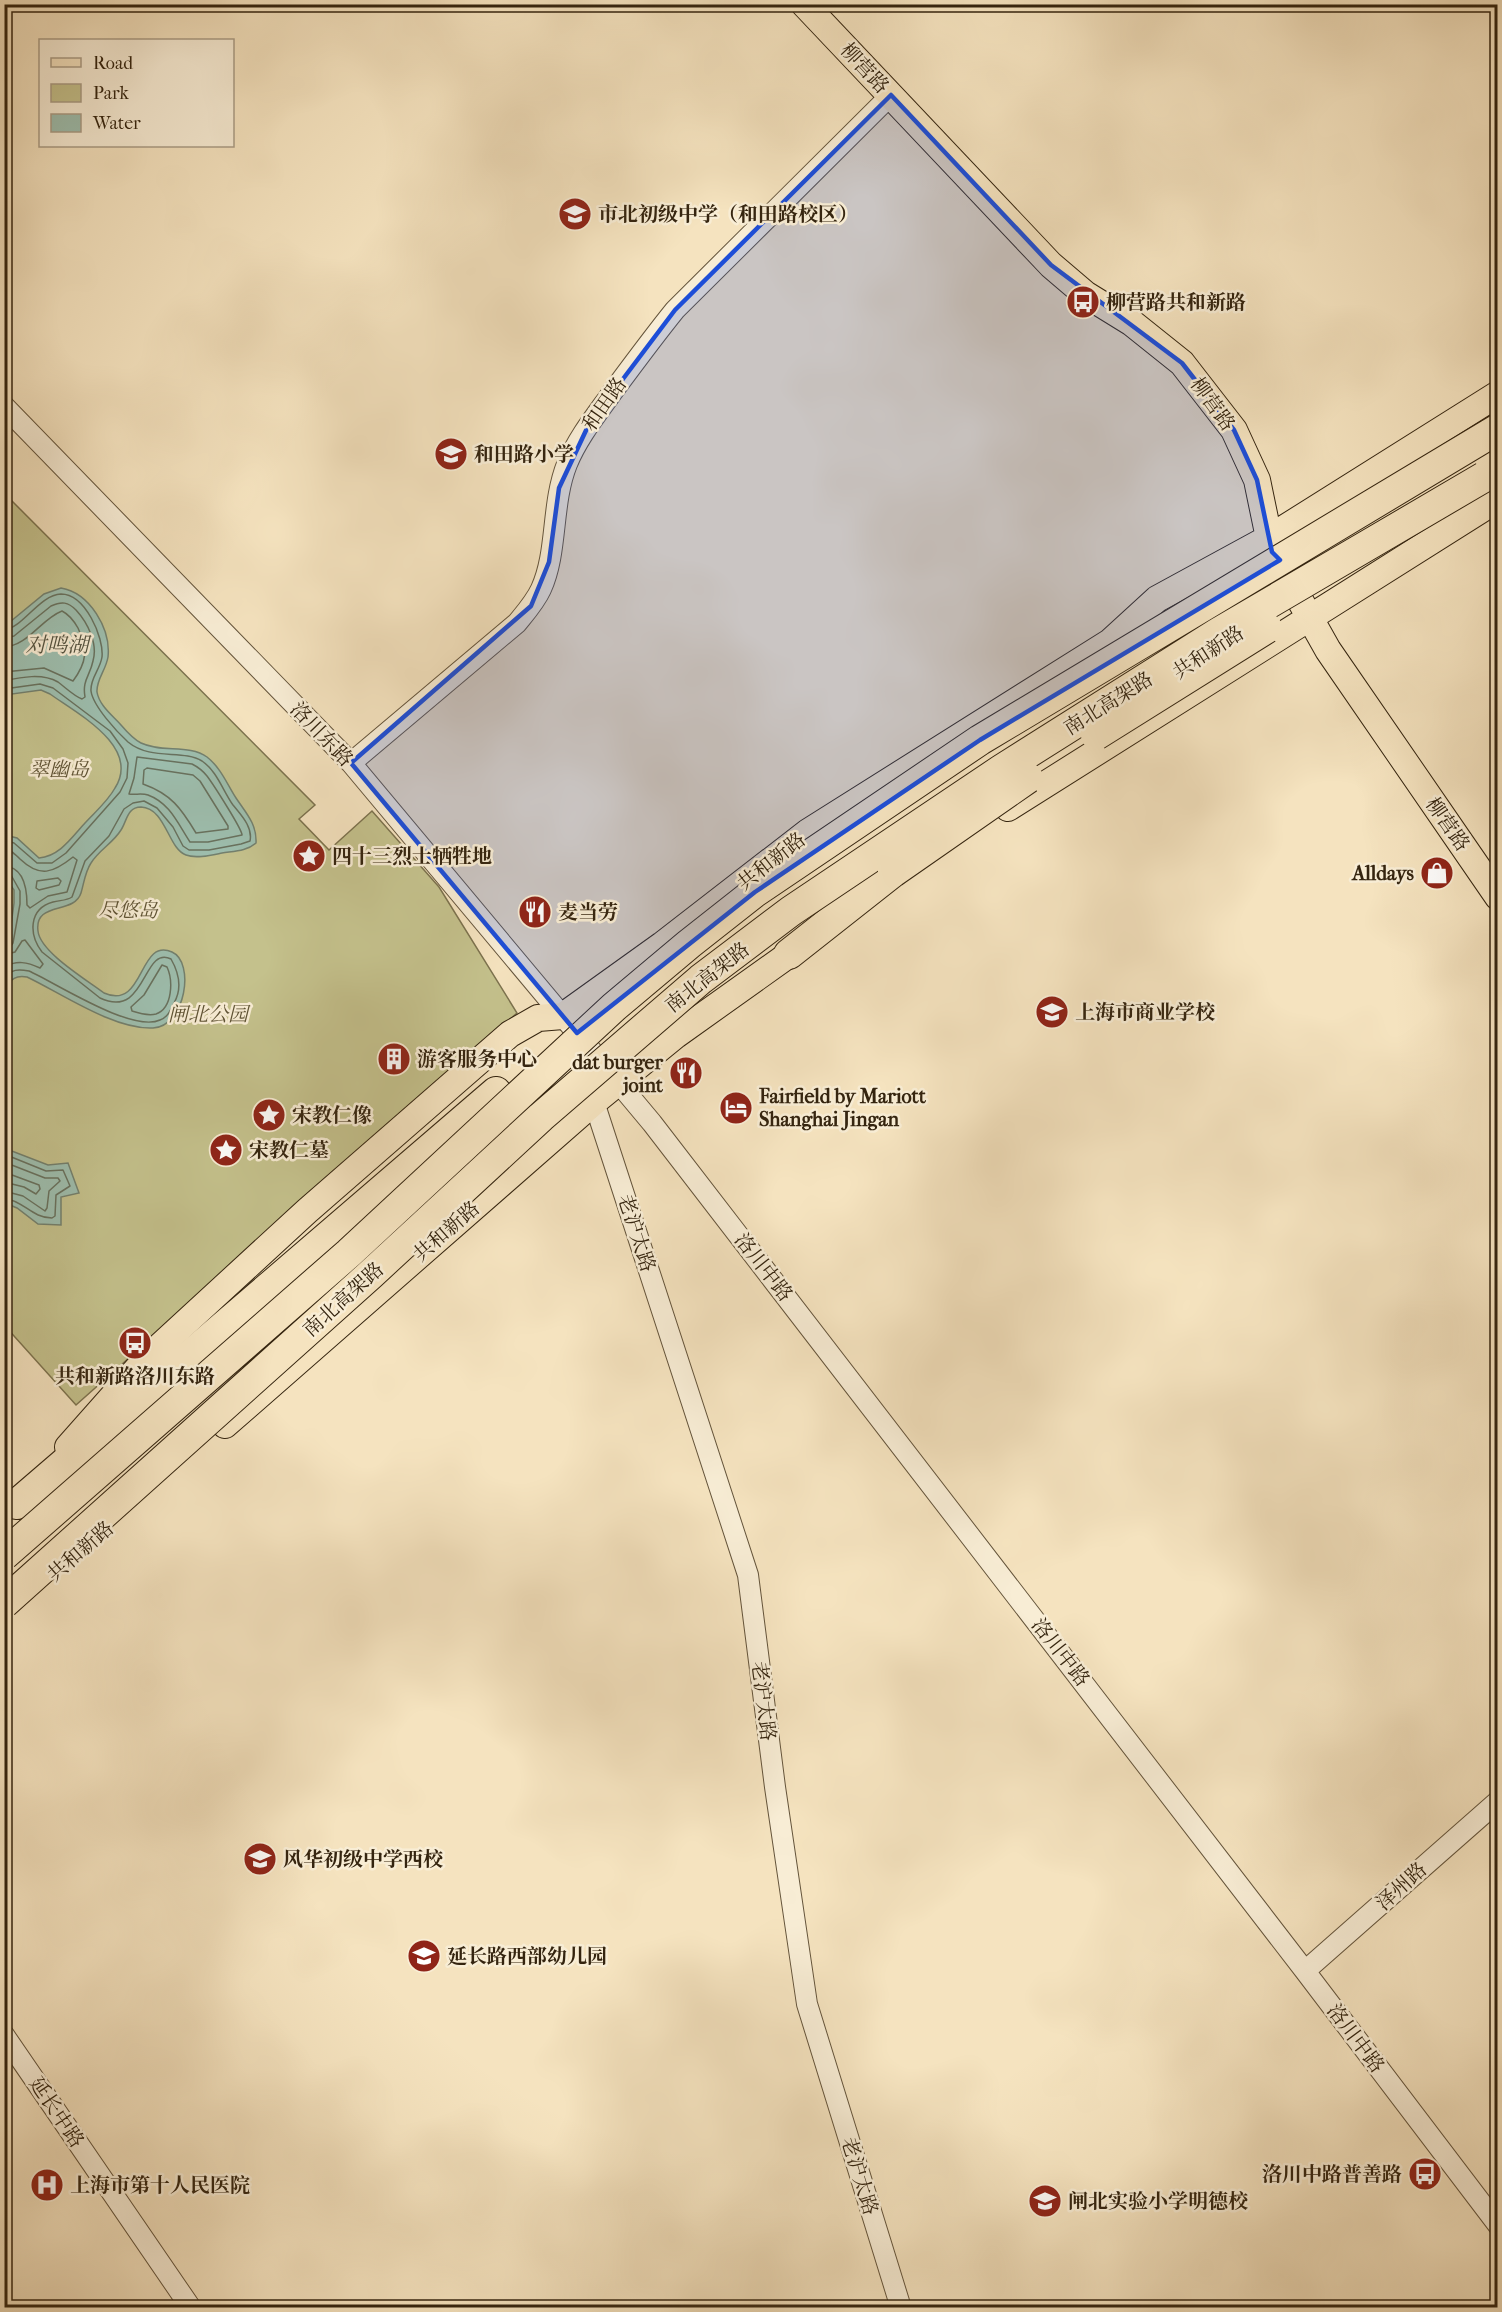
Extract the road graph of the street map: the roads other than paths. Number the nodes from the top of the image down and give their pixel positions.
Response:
1 (815, 8) edge
2 (891, 95) junction
3 (1497, 394) edge
4 (4, 406) edge
5 (1497, 417) edge
6 (1497, 429) edge
7 (1495, 479) edge
8 (1401, 526) junction
9 (1273, 544) junction
10 (1304, 607) junction
11 (351, 763) junction
12 (1497, 897) edge
13 (789, 954) junction
14 (614, 1007) junction
15 (563, 1016) junction
16 (618, 1083) junction
17 (594, 1102) junction
18 (11, 1510) edge
19 (4, 1555) edge
20 (4, 1603) edge
21 (4, 1617) edge
22 (1497, 1801) edge
23 (1305, 1971) junction
24 (4, 2035) edge
25 (1497, 2225) edge
26 (191, 2307) edge
27 (901, 2307) edge

1 - 2 main road, 柳营路
2 - 9 main road, 柳营路
2 - 11 street, 和田路
3 - 9 main road, 共和新路
4 - 11 street, 洛川东路
5 - 9 main road, 共和新路
6 - 14 highway, 南北高架路, bridge
7 - 8 highway, 南北高架路, bridge
7 - 10 main road, 共和新路
8 - 13 highway, bridge
8 - 20 highway, 南北高架路, bridge
9 - 10 main road, 柳营路
9 - 15 main road, 共和新路
10 - 12 main road, 柳营路
10 - 13 main road, 共和新路
11 - 15 street, 洛川东路
13 - 16 main road, 共和新路
14 - 18 highway, bridge
14 - 19 highway, 南北高架路, bridge
15 - 16 street, 洛川东路
15 - 18 main road, 共和新路
15 - 18 main road
16 - 17 main road, 共和新路
16 - 23 street, 洛川中路
17 - 21 main road, 共和新路
17 - 27 street, 老沪太路
22 - 23 street, 泽州路
23 - 25 street, 洛川中路
24 - 26 street, 延长中路

